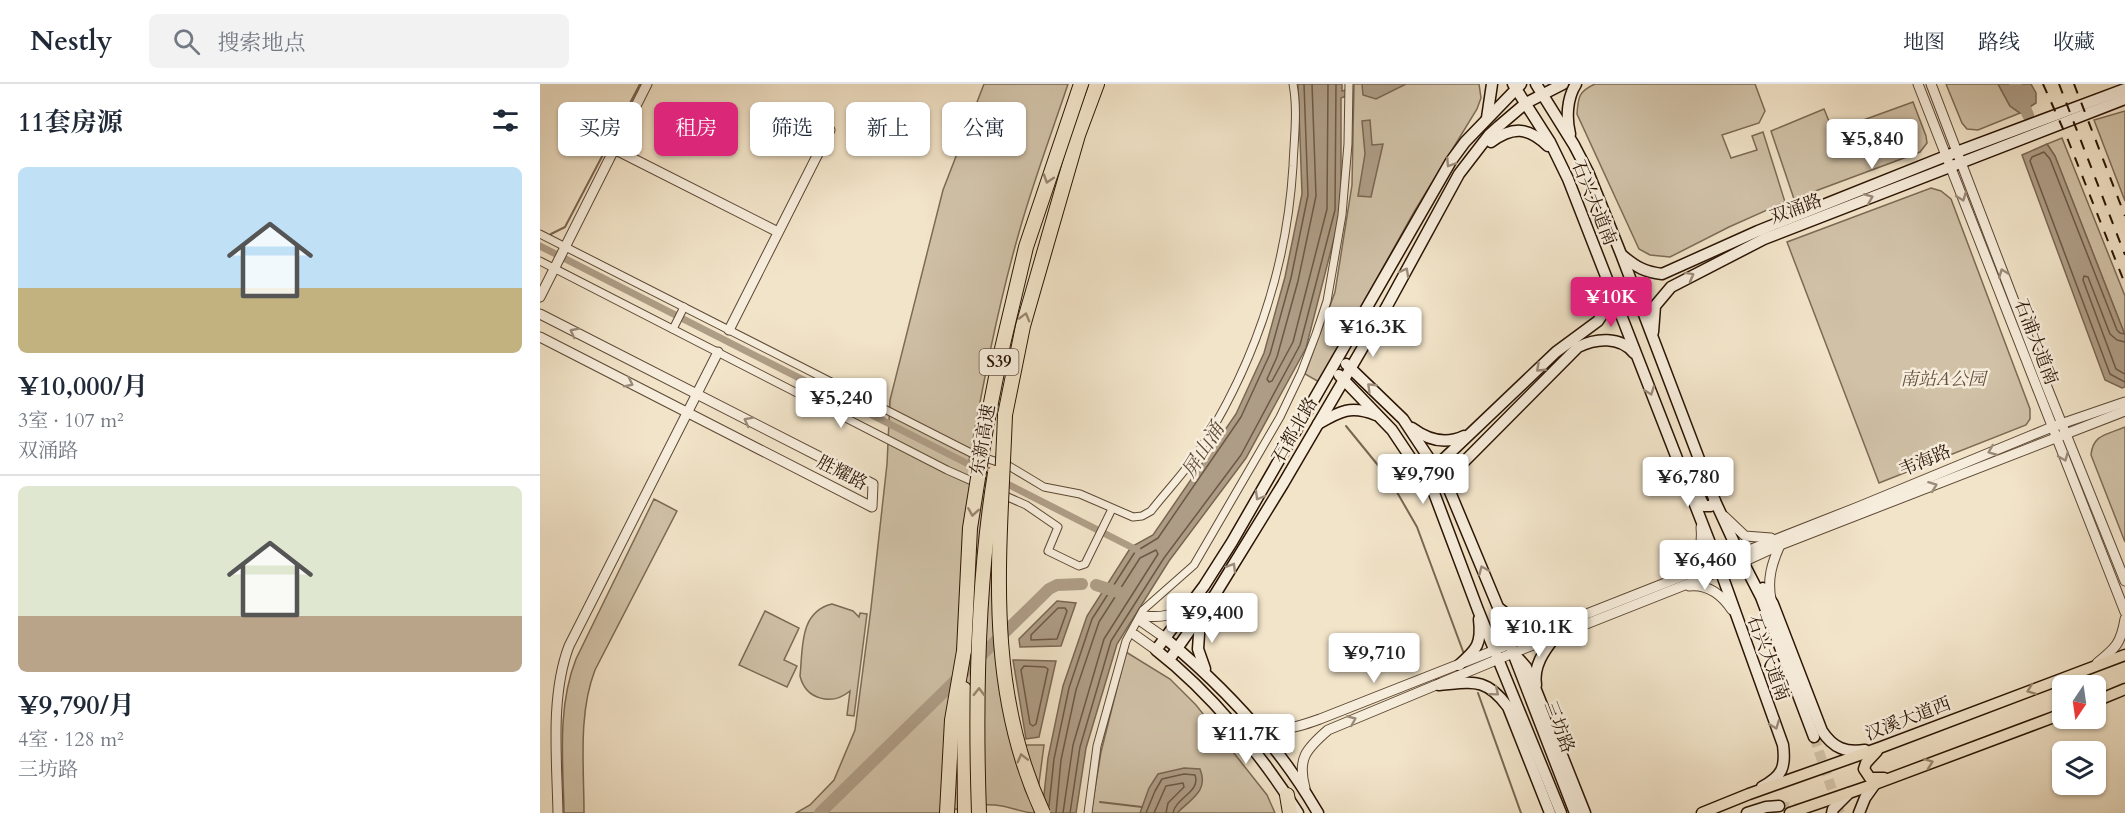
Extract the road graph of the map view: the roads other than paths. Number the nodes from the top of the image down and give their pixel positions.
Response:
1 (647, 84) edge
2 (1081, 84) edge
3 (1097, 84) edge
4 (1293, 84) edge
5 (1349, 84) edge
6 (1492, 84) edge
7 (1536, 84) edge
8 (1563, 84) edge
9 (1576, 84) edge
10 (1918, 84) edge
11 (1931, 84) edge
12 (1516, 86) edge
13 (2125, 89) edge
14 (1542, 94) junction
15 (2125, 99) edge
16 (638, 102) edge
17 (1526, 103) junction
18 (1487, 118) junction
19 (1465, 142) junction
20 (1574, 145) junction
21 (1554, 152) junction
22 (610, 156) edge
23 (628, 156) edge
24 (817, 156) edge
25 (1472, 157) junction
26 (1959, 157) junction
27 (1582, 160) junction
28 (1947, 161) junction
29 (1563, 169) junction
30 (778, 232) junction
31 (540, 234) edge
32 (565, 247) junction
33 (1621, 254) junction
34 (540, 261) edge
35 (555, 268) junction
36 (1606, 278) junction
37 (540, 297) edge
38 (1373, 298) junction
39 (1387, 306) junction
40 (684, 307) junction
41 (540, 314) edge
42 (673, 329) junction
43 (729, 330) junction
44 (540, 337) edge
45 (1652, 338) junction
46 (718, 352) junction
47 (1637, 356) junction
48 (1339, 357) junction
49 (1351, 368) junction
50 (1332, 369) junction
51 (1343, 379) junction
52 (2045, 382) junction
53 (2035, 385) junction
54 (696, 394) junction
55 (2125, 402) edge
56 (2125, 411) edge
57 (687, 413) junction
58 (1005, 415) junction
59 (1379, 416) junction
60 (1404, 422) junction
61 (2063, 423) junction
62 (1315, 426) junction
63 (2052, 427) junction
64 (1392, 430) junction
65 (1294, 432) junction
66 (1473, 432) junction
67 (2061, 436) junction
68 (1309, 438) junction
69 (1675, 454) junction
70 (1435, 468) junction
71 (1425, 478) junction
72 (1445, 480) junction
73 (2089, 490) junction
74 (1434, 493) junction
75 (2078, 493) junction
76 (1716, 505) junction
77 (1112, 509) junction
78 (1700, 518) junction
79 (1780, 541) junction
80 (1741, 558) junction
81 (1718, 566) junction
82 (1678, 582) junction
83 (2125, 582) edge
84 (1204, 586) junction
85 (1216, 593) junction
86 (2121, 593) edge
87 (1773, 604) junction
88 (1188, 607) junction
89 (1498, 607) junction
90 (1478, 610) junction
91 (2125, 612) edge
92 (1735, 614) junction
93 (1201, 616) junction
94 (2125, 619) edge
95 (1543, 631) junction
96 (1135, 635) dead end
97 (1555, 637) junction
98 (1165, 638) junction
99 (1178, 648) junction
100 (1511, 649) junction
101 (1156, 650) junction
102 (964, 651) junction
103 (1497, 655) junction
104 (2125, 656) edge
105 (1169, 660) junction
106 (1459, 665) junction
107 (2095, 666) junction
108 (1208, 675) junction
109 (1440, 680) junction
110 (1537, 691) junction
111 (2123, 691) edge
112 (1224, 692) junction
113 (2106, 697) edge
114 (1212, 703) junction
115 (2052, 718) edge
116 (1320, 719) junction
117 (1252, 720) junction
118 (1328, 730) junction
119 (1814, 737) tunnel mouth
120 (1879, 748) junction
121 (1888, 778) junction
122 (1875, 784) junction
123 (1849, 792) junction
124 (1306, 793) junction
125 (1749, 794) junction
126 (1287, 795) junction
127 (1779, 806) tunnel mouth
128 (558, 813) edge
129 (947, 813) edge
130 (965, 813) edge
131 (979, 813) edge
132 (1042, 813) edge
133 (1088, 813) edge
134 (1290, 813) edge
135 (1298, 813) edge
136 (1318, 813) edge
137 (1550, 813) edge
138 (1561, 813) edge
139 (1575, 813) edge
140 (1585, 813) edge
141 (1702, 813) edge
142 (1747, 813) edge
143 (1790, 813) edge
144 (1832, 813) edge
145 (1859, 813) edge

1 - 16 street
2 -> 102 highway, 东新高速 / S39, bridge
58 -> 3 highway, 东新高速 / S39
4 - 77 street
5 - 133 street
6 - 18 main road
7 - 14 main road, 石兴大道南
8 - 14 main road, 石都北路
9 - 20 main road
10 - 28 street, 石浦大道南
11 - 26 street, 石浦大道南
12 - 17 main road, 石兴大道南
12 - 18 main road, 石都北路
13 - 26 main road, 双涌路
14 - 17 main road, 石都北路
14 - 20 main road, 石兴大道南
15 - 26 main road, 双涌路
17 - 21 main road, 石兴大道南
17 - 25 main road, 石都北路
18 - 19 main road, 石都北路
19 - 25 main road
19 -> 38 main road, 石都北路
20 - 27 main road, 石兴大道南
21 - 25 main road
21 - 29 main road, 石兴大道南
22 - 32 street
23 - 30 street
24 - 30 street
39 -> 25 main road, 石都北路
26 - 28 main road, 双涌路
52 -> 26 street, 石浦大道南
27 - 29 main road
27 - 33 main road, 石兴大道南
28 - 33 main road, 双涌路
45 -> 28 main road, 双涌路
28 -> 53 street, 石浦大道南
29 - 36 main road, 石兴大道南
30 - 43 street
31 - 32 street
32 - 35 street
32 - 40 street
33 - 45 main road, 石兴大道南
34 - 35 street
35 - 37 street
35 - 42 street
36 - 47 main road, 石兴大道南
36 -> 66 main road
38 - 39 main road
38 - 48 main road, 石都北路
39 - 49 main road, 石都北路
40 - 42 street
40 - 43 street
54 -> 41 street, 胜耀路
42 - 46 street
43 - 77 street
44 -> 57 street, 胜耀路
45 - 76 main road, 石兴大道南
46 - 54 street
46 - 77 street
47 -> 69 main road, 石兴大道南
47 - 72 main road
48 - 49 main road, 三坊路
48 - 50 main road, 石都北路
49 - 51 main road, 石都北路
60 -> 49 main road, 三坊路
50 - 51 main road, 三坊路
50 - 65 main road, 石都北路
51 - 59 main road, 三坊路
51 - 62 main road, 石都北路
52 - 53 street
52 - 61 street, 石浦大道南
53 - 63 street, 石浦大道南
54 - 57 street
57 -> 54 street, 胜耀路
55 - 61 street, 韦海路
56 - 67 street, 韦海路
57 - 128 street
131 -> 58 highway, 东新高速 / S39, bridge
132 -> 58 highway, bridge
59 - 62 main road
59 - 64 main road, 三坊路
60 - 64 main road
60 - 66 main road
60 - 70 main road, 三坊路
61 - 63 street, 韦海路
61 - 67 street, 石浦大道南
62 - 68 main road, 石都北路
63 - 67 street, 石浦大道南
63 -> 79 street, 韦海路
64 - 71 main road, 三坊路
65 - 68 main road
65 -> 84 main road, 石都北路
66 - 70 main road
67 - 73 street, 石浦大道南
67 -> 75 street, 石浦大道南
79 -> 67 street, 韦海路
85 -> 68 main road, 石都北路
69 - 76 main road
69 - 78 main road, 石兴大道南
70 - 71 main road
70 - 72 main road, 三坊路
71 - 74 main road, 三坊路
72 - 74 main road
89 -> 72 main road, 三坊路
73 - 75 street
73 - 83 street, 石浦大道南
74 - 90 main road, 三坊路
75 - 86 street, 石浦大道南
76 - 79 street
76 - 80 main road, 石兴大道南
78 - 81 main road, 石兴大道南
78 - 82 street
79 - 80 street, 韦海路
79 - 87 street
80 - 81 street, 韦海路
80 - 87 main road
80 - 119 main road, 石兴大道南
81 - 82 street, 韦海路
81 - 92 main road, 石兴大道南
82 - 92 street
82 - 95 street
82 - 97 street
84 - 85 main road
84 - 88 main road, 石都北路
85 - 93 main road, 石都北路
86 - 91 street, 石浦大道南
87 - 120 main road
88 - 98 main road, 石都北路
88 - 98 street
89 - 95 main road
89 - 100 main road, 三坊路
90 - 103 main road, 三坊路
90 - 106 main road
92 -> 125 main road, 石兴大道南
93 - 99 main road, 石都北路
93 - 108 main road
94 - 107 street
95 - 100 street
96 - 101 street
97 - 100 street
97 - 110 main road
98 - 99 main road
98 - 101 main road, 石都北路
99 - 105 main road, 石都北路
99 - 108 main road
100 - 103 street
100 - 110 main road
100 - 139 main road, 三坊路
101 - 105 main road
102 - 129 highway
102 - 130 highway, 东新高速 / S39
103 - 106 street
103 - 109 street
103 - 138 main road, 三坊路
104 - 107 main road, 汉溪大道西
105 - 114 main road
106 - 109 street
107 -> 120 main road, 汉溪大道西
108 - 112 main road
109 - 116 street
118 -> 109 street
109 -> 137 main road
110 - 140 main road
111 - 113 main road
112 - 114 main road
112 - 117 main road
114 - 126 main road
121 -> 115 main road
116 - 117 street
116 - 118 street
117 - 124 main road
118 - 124 street
120 - 121 main road
120 - 125 main road, 汉溪大道西
121 - 122 main road
122 - 123 main road
122 - 145 main road
123 - 143 main road
123 - 144 main road
124 - 136 main road
125 - 141 main road, 汉溪大道西
126 - 134 highway
126 - 135 main road
127 - 142 main road

